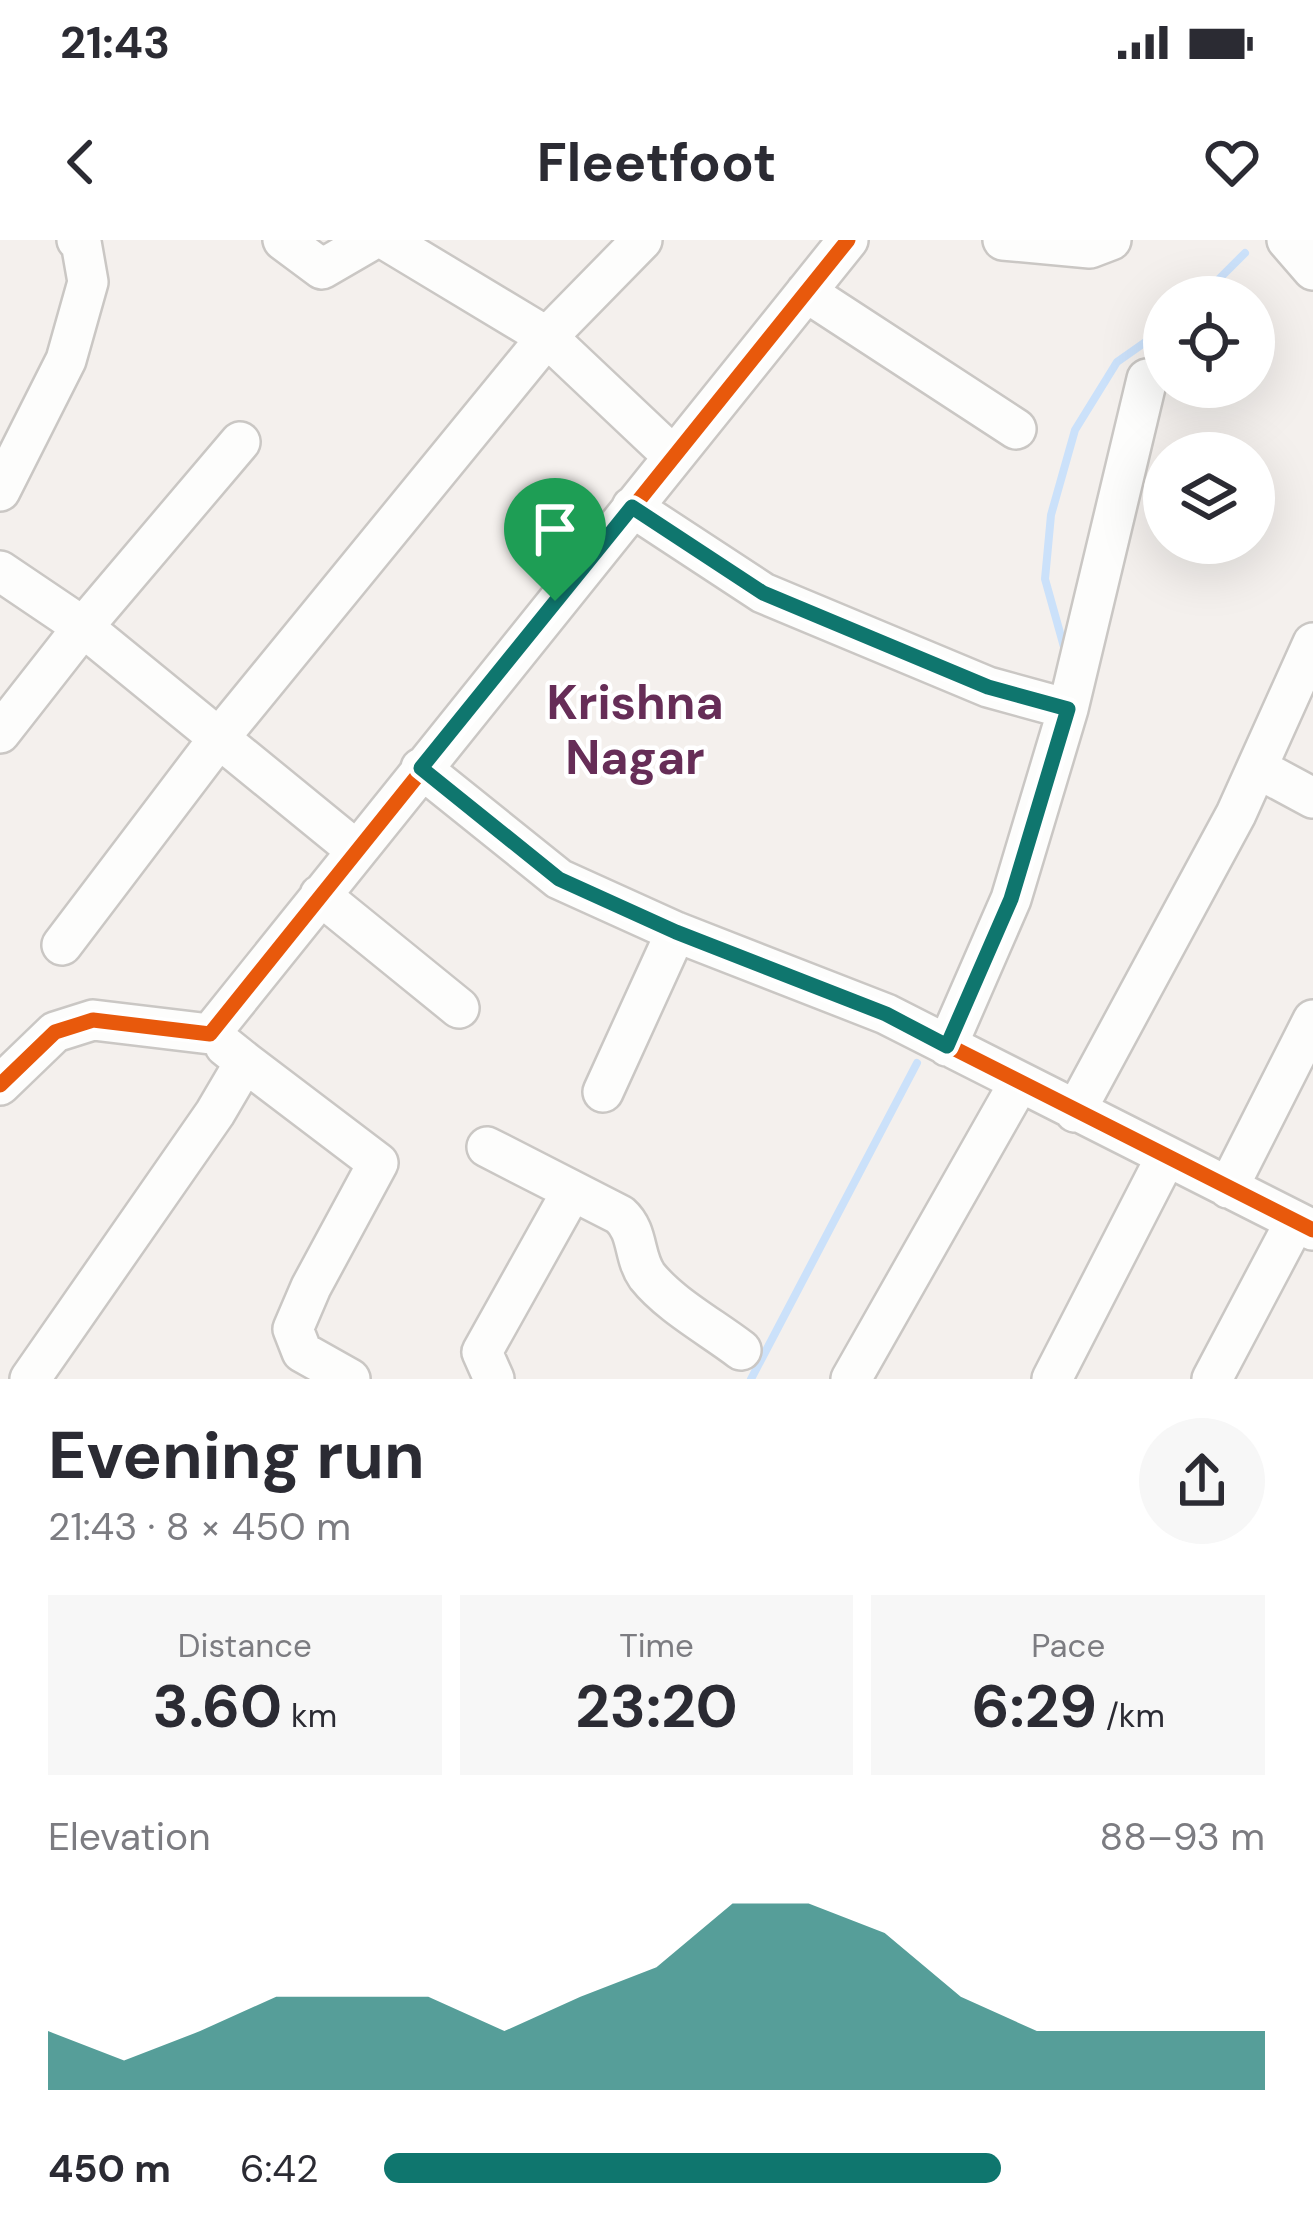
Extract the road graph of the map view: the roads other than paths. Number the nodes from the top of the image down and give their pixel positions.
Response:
1 (77, 240) edge
2 (283, 240) edge
3 (372, 240) edge
4 (386, 240) edge
5 (642, 240) edge
6 (848, 240) edge
7 (1003, 240) edge
8 (1111, 240) edge
9 (1287, 240) edge
10 (1313, 270) edge
11 (806, 292) junction
12 (548, 337) junction
13 (1143, 396) edge
14 (1016, 429) dead end
15 (241, 442) dead end
16 (673, 456) junction
17 (0, 491) edge
18 (632, 507) junction
19 (0, 571) edge
20 (83, 627) junction
21 (1313, 643) edge
22 (1068, 709) junction
23 (0, 733) edge
24 (219, 738) junction
25 (421, 768) junction
26 (1257, 768) junction
27 (1313, 798) edge
28 (356, 850) junction
29 (320, 896) junction
30 (676, 932) junction
31 (62, 945) dead end
32 (458, 1008) dead end
33 (1313, 1020) edge
34 (210, 1034) junction
35 (947, 1046) junction
36 (245, 1062) junction
37 (1019, 1082) junction
38 (0, 1085) edge
39 (603, 1093) dead end
40 (1075, 1112) junction
41 (487, 1148) dead end
42 (1166, 1157) junction
43 (1228, 1188) junction
44 (572, 1191) junction
45 (1304, 1226) edge
46 (741, 1350) dead end
47 (30, 1379) edge
48 (350, 1379) edge
49 (494, 1379) edge
50 (851, 1379) edge
51 (1052, 1379) edge
52 (1212, 1379) edge

1 - 17 street
2 - 3 street
4 - 12 street
5 - 12 street
6 - 11 street
7 - 8 street
9 - 10 street
11 - 14 street
11 - 16 street
12 - 16 street
12 - 24 street
13 - 22 street
15 - 20 street
16 - 18 street
18 - 22 street
18 - 25 street
19 - 20 street
20 - 23 street
20 - 24 street
21 - 26 street
22 - 35 street
24 - 28 street
24 - 31 street
25 - 28 street
25 - 30 street
26 - 27 street
26 - 40 street
28 - 29 street
29 - 32 street
29 - 34 street
30 - 35 street
30 - 39 street
33 - 43 street
34 - 36 street
34 - 38 street
35 - 37 street
36 - 47 street
36 - 48 street
37 - 40 street
37 - 50 street
40 - 42 street
41 - 44 street
42 - 43 street
42 - 51 street
43 - 45 street
44 - 46 street
44 - 49 street
45 - 52 street

